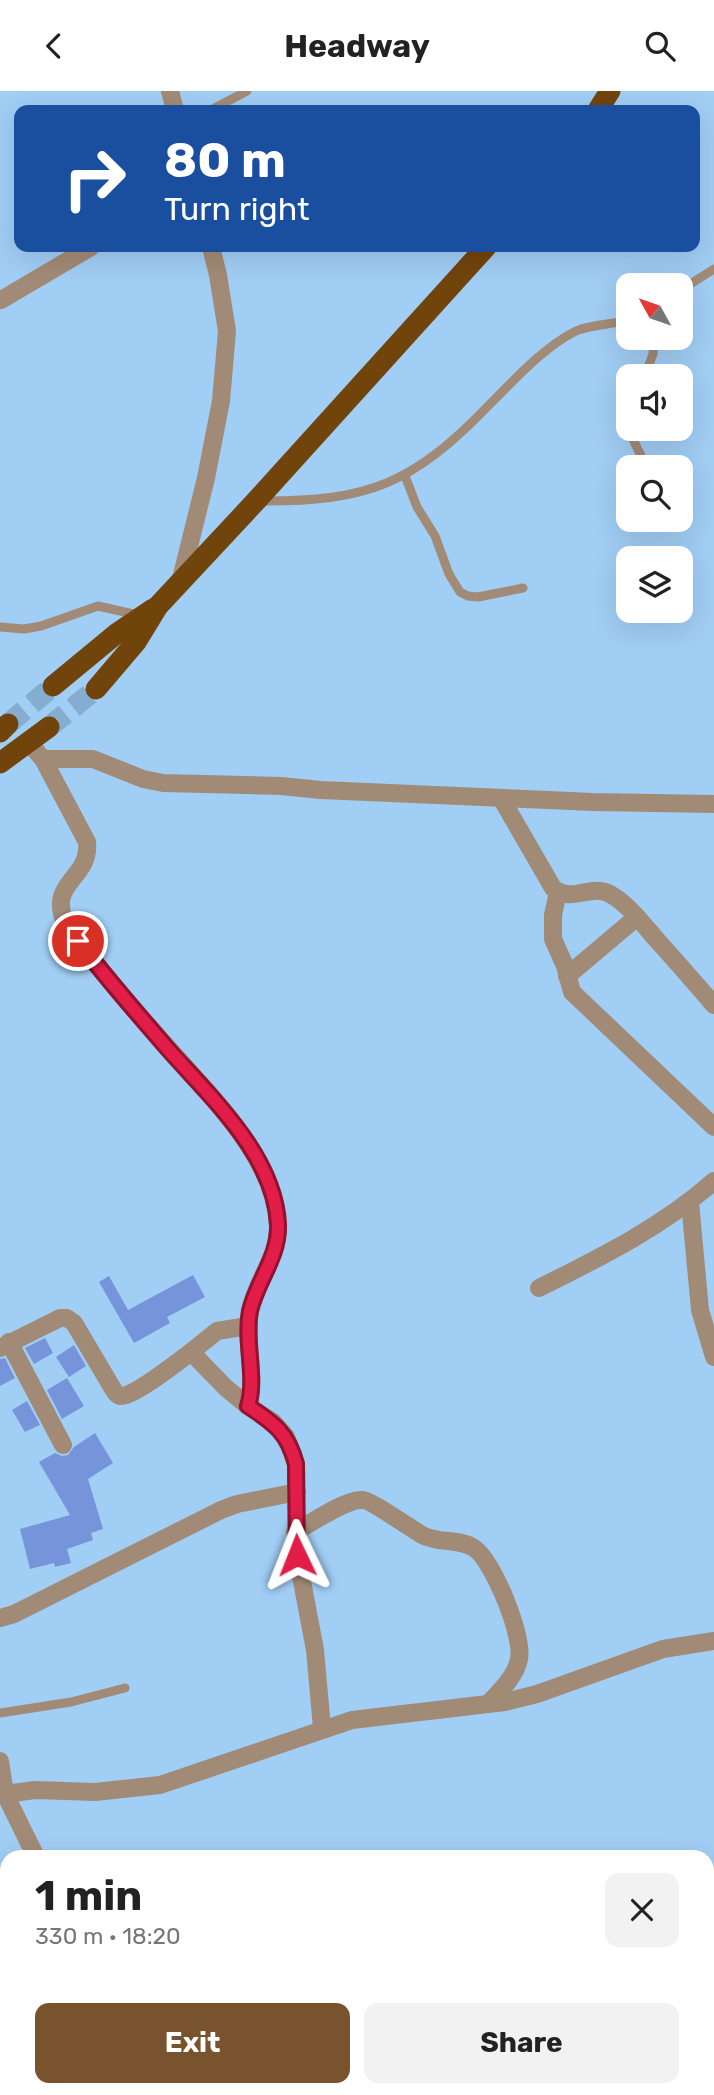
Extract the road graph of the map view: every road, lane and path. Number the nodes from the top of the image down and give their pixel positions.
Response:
1 (247, 91) edge
2 (220, 105) edge
3 (83, 252) edge
4 (212, 252) edge
5 (481, 252) edge
6 (714, 269) edge
7 (693, 282) edge
8 (1, 300) edge
9 (616, 323) edge
10 (405, 476) junction
11 (256, 501) junction
12 (180, 583) junction
13 (523, 588) dead end
14 (149, 614) junction
15 (0, 628) edge
16 (53, 686) tunnel mouth
17 (96, 689) tunnel mouth
18 (49, 727) tunnel mouth
19 (36, 751) junction
20 (0, 763) edge
21 (502, 798) junction
22 (714, 804) edge
23 (558, 892) junction
24 (637, 917) junction
25 (567, 976) junction
26 (713, 1002) edge
27 (714, 1127) edge
28 (714, 1181) edge
29 (690, 1202) junction
30 (540, 1288) dead end
31 (248, 1326) junction
32 (5, 1345) edge
33 (191, 1352) junction
34 (714, 1357) edge
35 (248, 1406) junction
36 (63, 1445) dead end
37 (297, 1492) junction
38 (295, 1532) junction
39 (0, 1618) edge
40 (714, 1641) edge
41 (125, 1688) dead end
42 (489, 1703) junction
43 (0, 1713) edge
44 (322, 1728) junction
45 (0, 1761) edge
46 (2, 1792) edge
47 (32, 1850) edge

1 - 2 lane
3 - 8 street
4 - 12 street
5 - 11 highway
6 - 7 lane
9 - 10 lane
10 - 11 lane
10 - 13 lane
11 - 12 highway
12 - 14 highway
14 - 15 lane
14 - 16 highway
14 - 17 highway
18 - 19 highway
19 - 20 highway
19 - 21 street
19 - 31 street
21 - 22 street
21 - 23 street
23 - 24 street
23 - 25 street
24 - 25 street
24 - 26 street
25 - 27 street
28 - 29 street
29 - 30 street
29 - 34 street
31 - 33 street
31 - 35 street
32 - 33 street
32 - 36 street
33 - 35 street
35 - 37 street
37 - 38 street
37 - 39 street
38 - 42 street
38 - 44 street
40 - 42 street
41 - 43 lane
42 - 44 street
44 - 46 street
45 - 46 street
46 - 47 street

